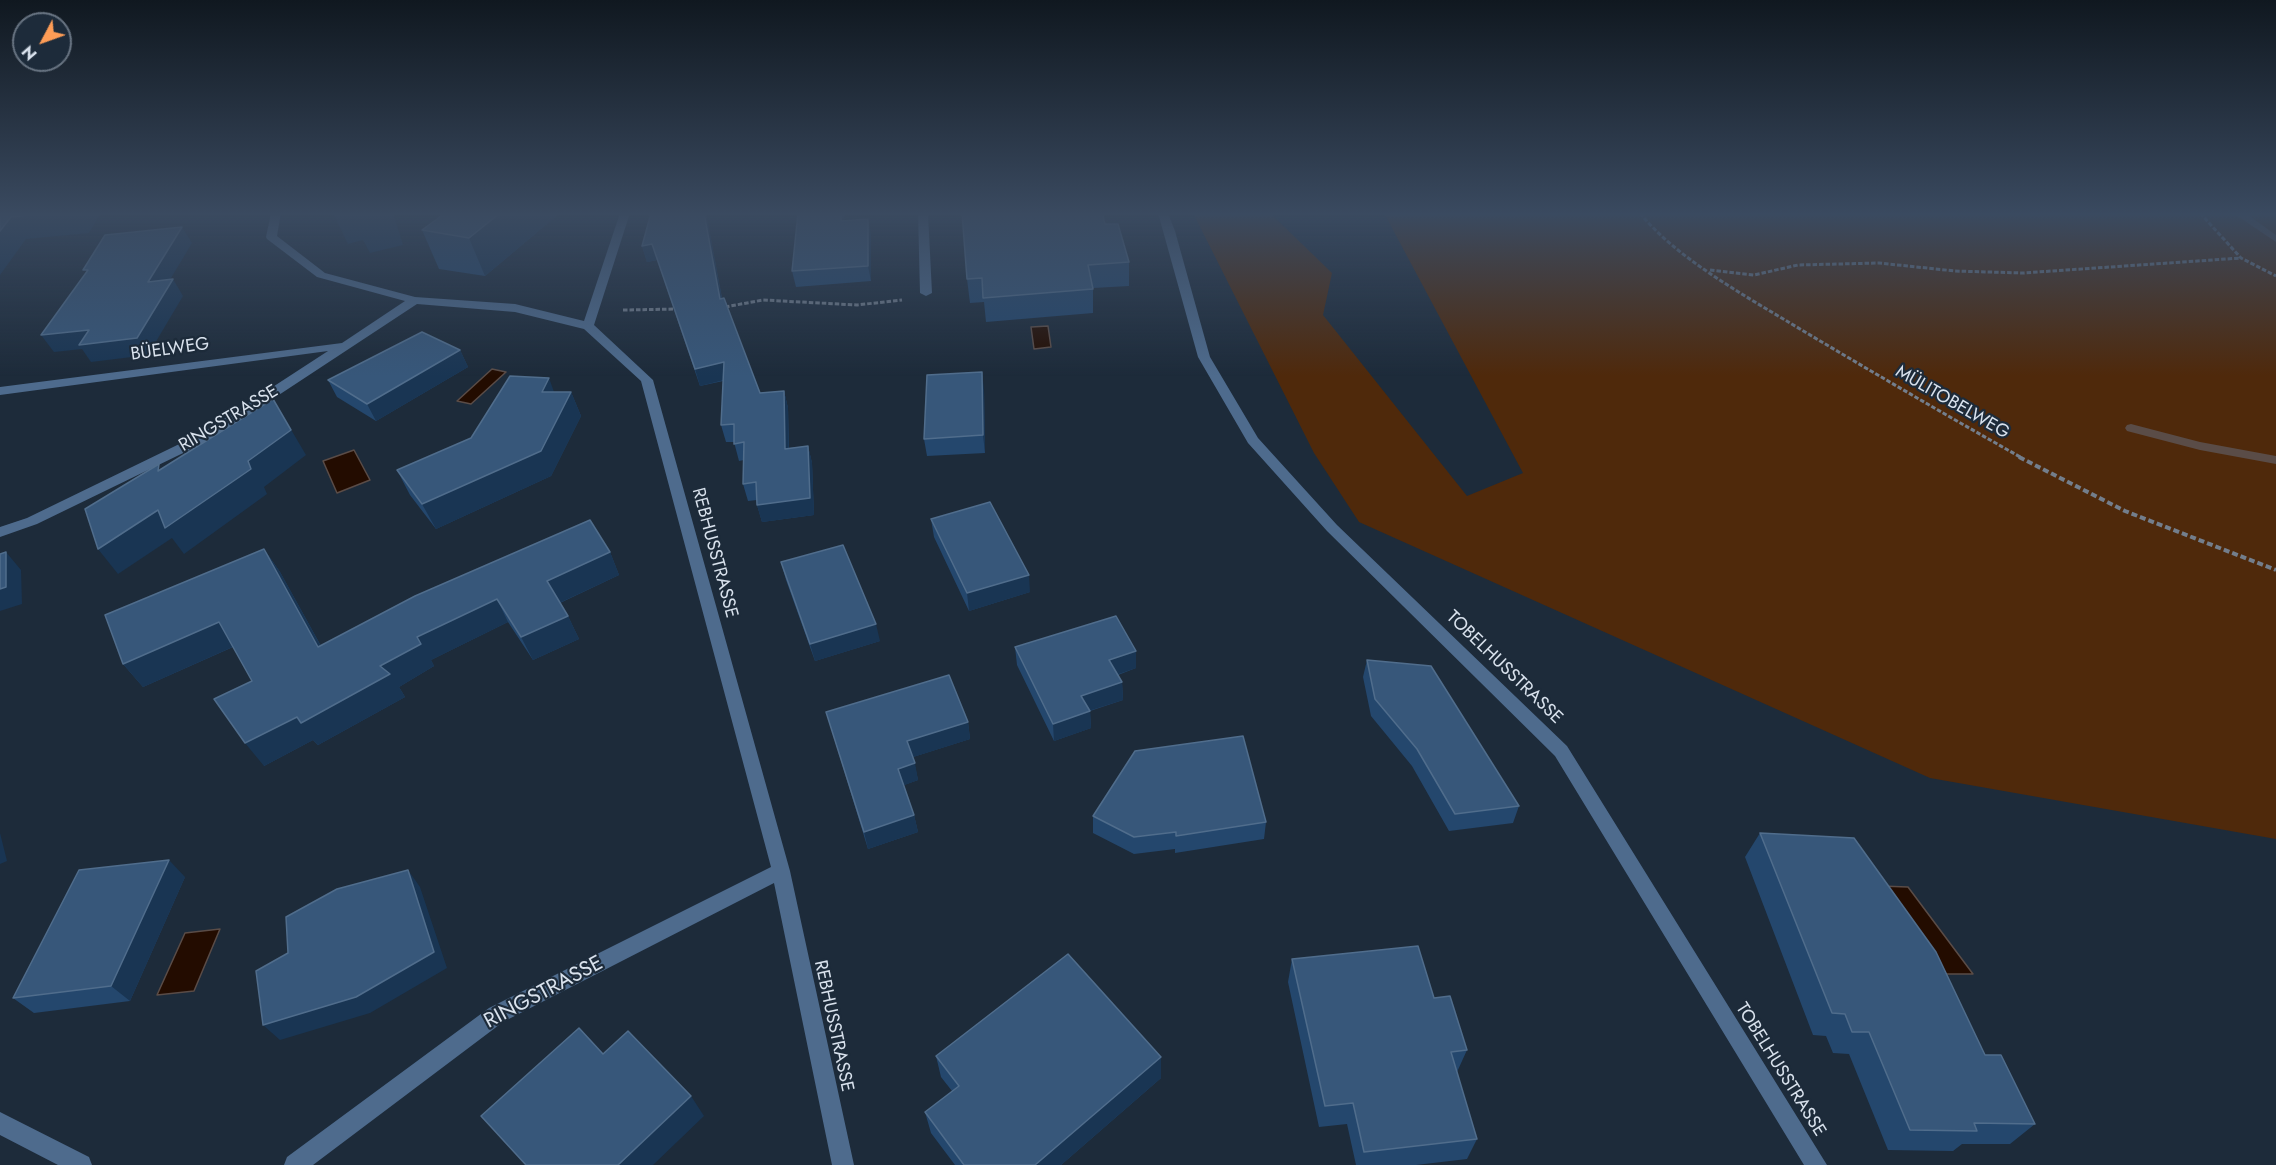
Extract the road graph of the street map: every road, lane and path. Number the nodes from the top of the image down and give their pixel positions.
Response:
1 (311, 267) edge
2 (607, 267) edge
3 (925, 267) edge
4 (1180, 267) edge
5 (1788, 267) edge
6 (1920, 267) edge
7 (2105, 267) edge
8 (2259, 267) edge
9 (1707, 269) joint
10 (2276, 276) edge
11 (926, 293) joint
12 (415, 300) junction
13 (718, 308) edge
14 (684, 309) edge
15 (591, 318) junction
16 (344, 345) junction
17 (0, 392) edge
18 (0, 532) edge
19 (2276, 570) edge
20 (781, 871) junction
21 (0, 1123) edge
22 (81, 1165) edge
23 (295, 1165) edge
24 (843, 1165) edge
25 (1816, 1165) edge

1 - 12 street, REBHUSSTRASSE
2 - 15 street
3 - 11 street
4 - 25 street, TOBELHUSSTRASSE
5 - 9 path
6 - 7 path
8 - 10 path
9 - 19 path, MÜLITOBELWEG
11 - 13 path
12 - 15 street, REBHUSSTRASSE
12 - 16 street, RINGSTRASSE
14 - 15 path
15 - 20 street, REBHUSSTRASSE
16 - 17 street, BÜELWEG
16 - 18 street, RINGSTRASSE
20 - 23 street, RINGSTRASSE
20 - 24 street, REBHUSSTRASSE
21 - 22 street

